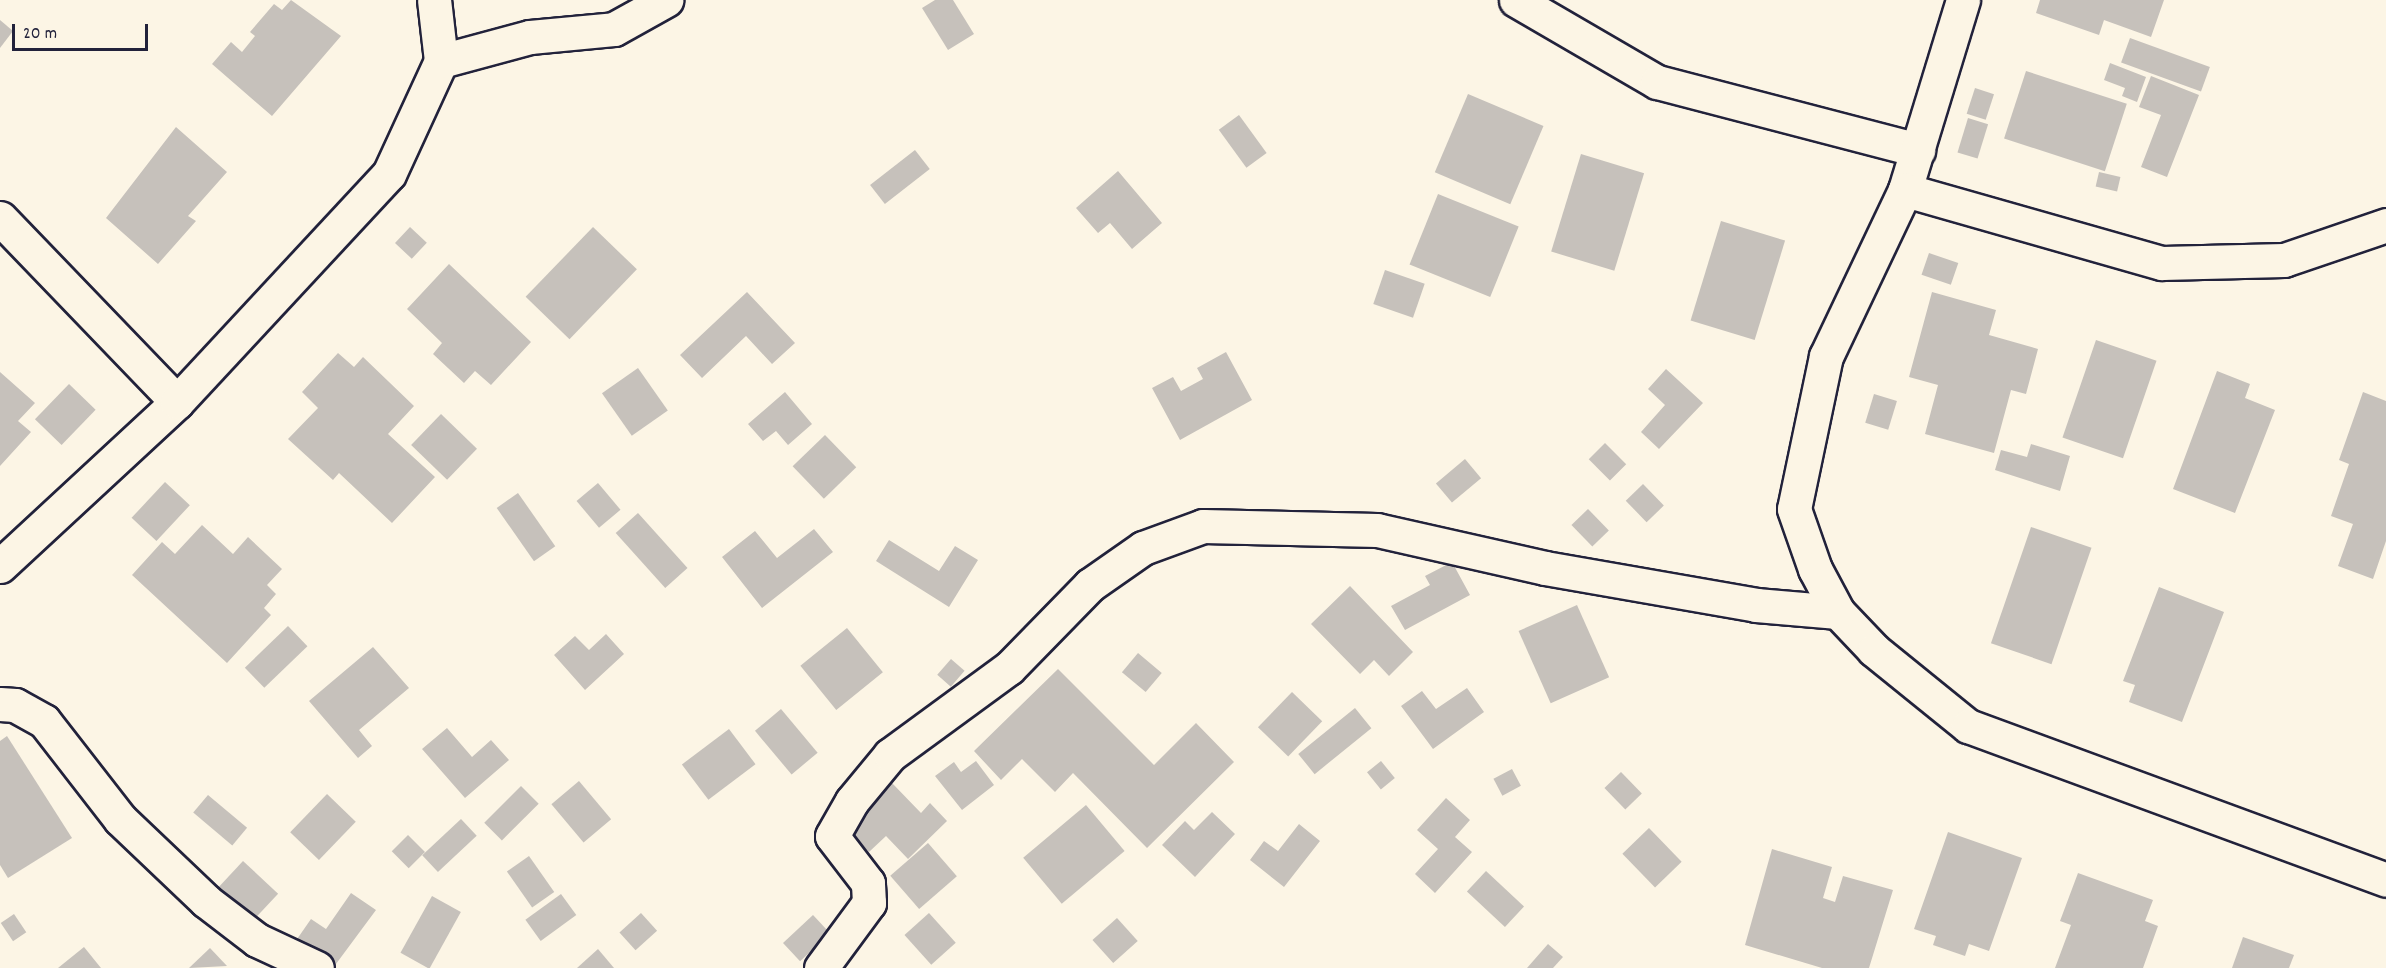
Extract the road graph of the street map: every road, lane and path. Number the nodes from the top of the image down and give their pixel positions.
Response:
1 (434, 0) edge
2 (666, 0) edge
3 (1516, 0) edge
4 (1963, 0) edge
5 (441, 61) junction
6 (1918, 150) junction
7 (1905, 190) junction
8 (0, 218) edge
9 (2386, 225) edge
10 (177, 402) junction
11 (0, 566) edge
12 (1838, 612) junction
13 (0, 704) edge
14 (2386, 880) edge
15 (317, 968) edge
16 (821, 968) edge

1 - 5 street
2 - 5 street
3 - 6 street
4 - 6 street
5 - 10 street
6 - 7 street
7 - 9 street
7 - 12 street
8 - 10 street
10 - 11 street
12 - 14 street
12 - 16 street
13 - 15 street

